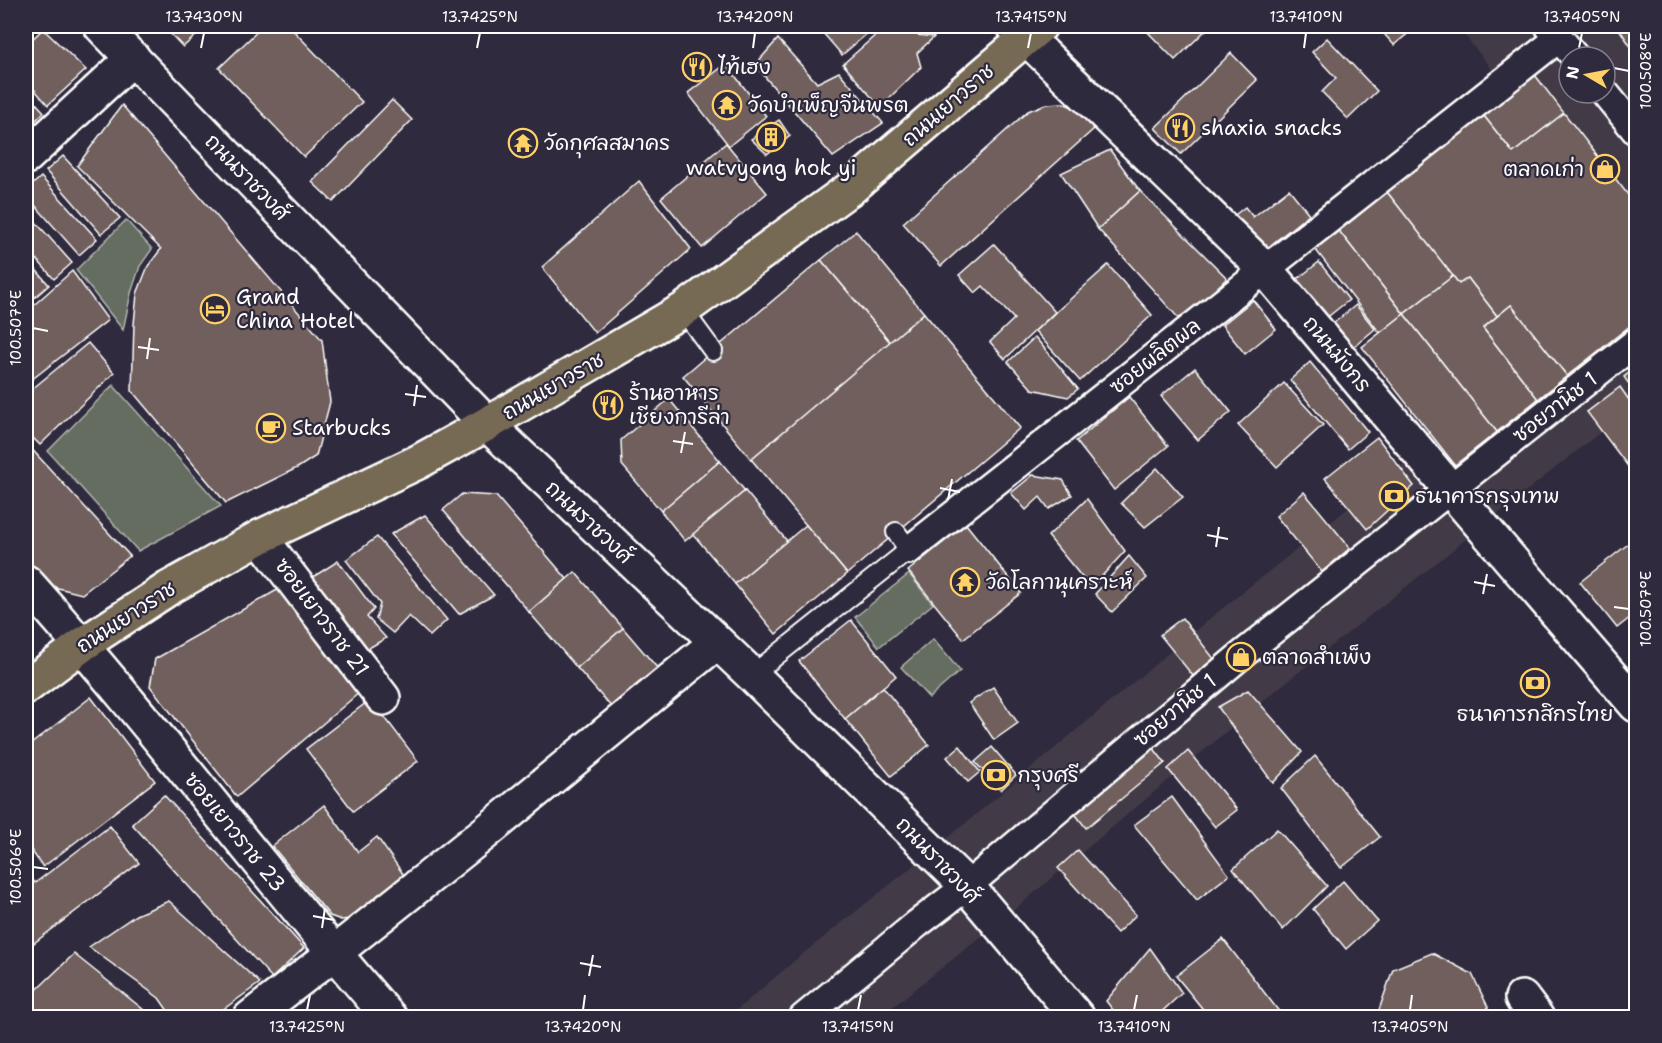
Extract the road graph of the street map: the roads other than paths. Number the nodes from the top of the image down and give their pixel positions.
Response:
1 (101, 26) edge
2 (1027, 30) edge
3 (1561, 40) edge
4 (133, 58) junction
5 (1615, 105) edge
6 (1636, 131) edge
7 (26, 157) edge
8 (1265, 269) junction
9 (682, 310) junction
10 (1636, 342) edge
11 (713, 351) dead end
12 (487, 424) junction
13 (1450, 489) junction
14 (260, 537) junction
15 (902, 542) joint
16 (26, 582) edge
17 (717, 642) junction
18 (82, 645) junction
19 (752, 675) junction
20 (26, 687) edge
21 (383, 698) dead end
22 (1636, 705) edge
23 (967, 886) junction
24 (334, 953) junction
25 (250, 1017) edge
26 (390, 1017) edge
27 (803, 1017) edge
28 (1078, 1017) edge

1 - 4 street, ถนนราชวงศ์
2 - 8 street, ถนนมังกร
2 - 9 main road, ถนนเยาวราช
3 - 8 street, ซอยผลิตผล
4 - 7 street
4 - 12 street, ถนนราชวงศ์
5 - 6 street
8 - 13 street, ถนนมังกร
8 - 15 street, ซอยผลิตผล
9 - 11 lane
9 - 12 main road, ถนนเยาวราช
10 - 13 street, ซอยวานิช 1
12 - 14 main road, ถนนเยาวราช
12 - 17 street, ถนนราชวงศ์
13 - 22 street, ถนนมังกร
13 - 23 street, ซอยวานิช 1
14 - 18 main road, ถนนเยาวราช
14 - 21 street, ซอยเยาวราช 21
15 - 19 lane, ซอยผลิตผล
16 - 18 street, ซอยเยาวราช 23
17 - 19 street, ถนนราชวงศ์
17 - 24 street
18 - 20 main road, ถนนเยาวราช
18 - 24 street, ซอยเยาวราช 23
19 - 23 street, ถนนราชวงศ์
23 - 27 street, ซอยวานิช 1
23 - 28 street, ถนนราชวงศ์
24 - 25 street
24 - 26 street, ซอยเยาวราช 23

